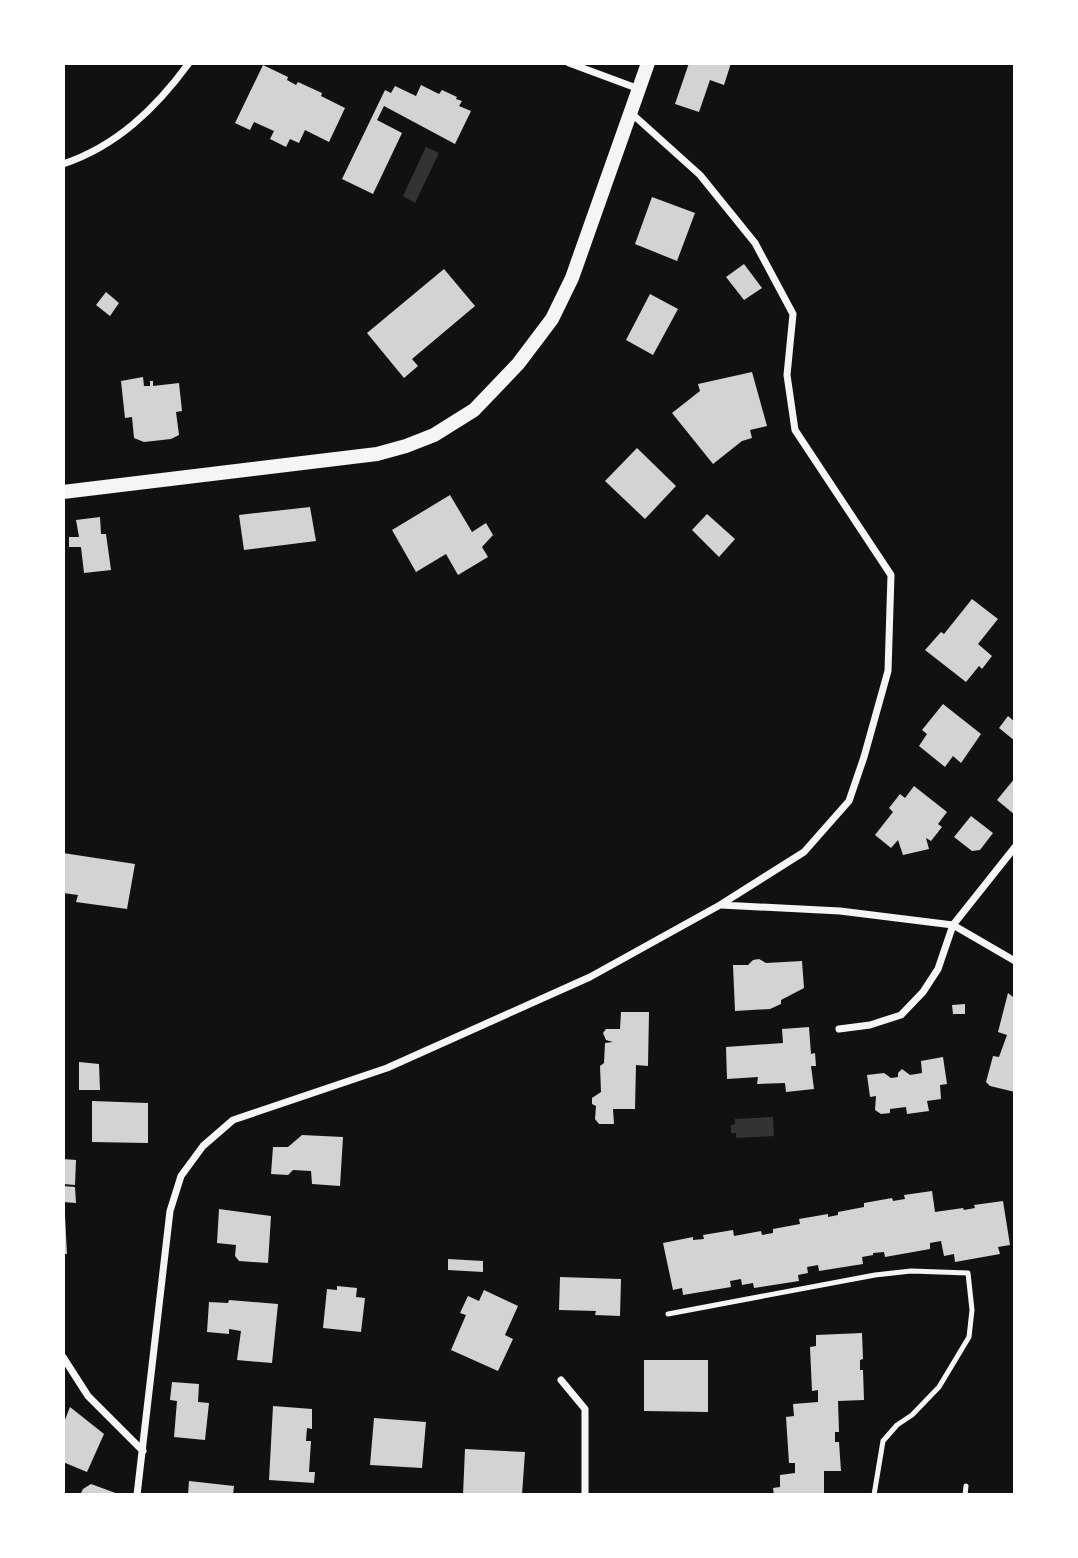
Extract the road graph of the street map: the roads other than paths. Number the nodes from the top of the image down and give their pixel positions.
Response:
1 (189, 63) edge
2 (569, 63) edge
3 (648, 63) edge
4 (639, 89) junction
5 (631, 112) junction
6 (63, 164) edge
7 (63, 492) edge
8 (1015, 847) edge
9 (720, 905) junction
10 (953, 925) junction
11 (1015, 961) edge
12 (839, 1029) dead end
13 (668, 1314) dead end
14 (63, 1357) edge
15 (561, 1380) dead end
16 (143, 1451) junction
17 (966, 1486) dead end
18 (137, 1495) edge
19 (584, 1495) edge
20 (874, 1495) edge
21 (965, 1495) edge

1 - 6 street
2 - 4 street
3 - 4 main road
4 - 5 main road
5 - 7 main road
5 - 9 street
8 - 10 street
9 - 10 street
9 - 16 street
10 - 11 street
10 - 12 street
13 - 20 lane
14 - 16 street
15 - 19 street
16 - 18 street
17 - 21 lane

